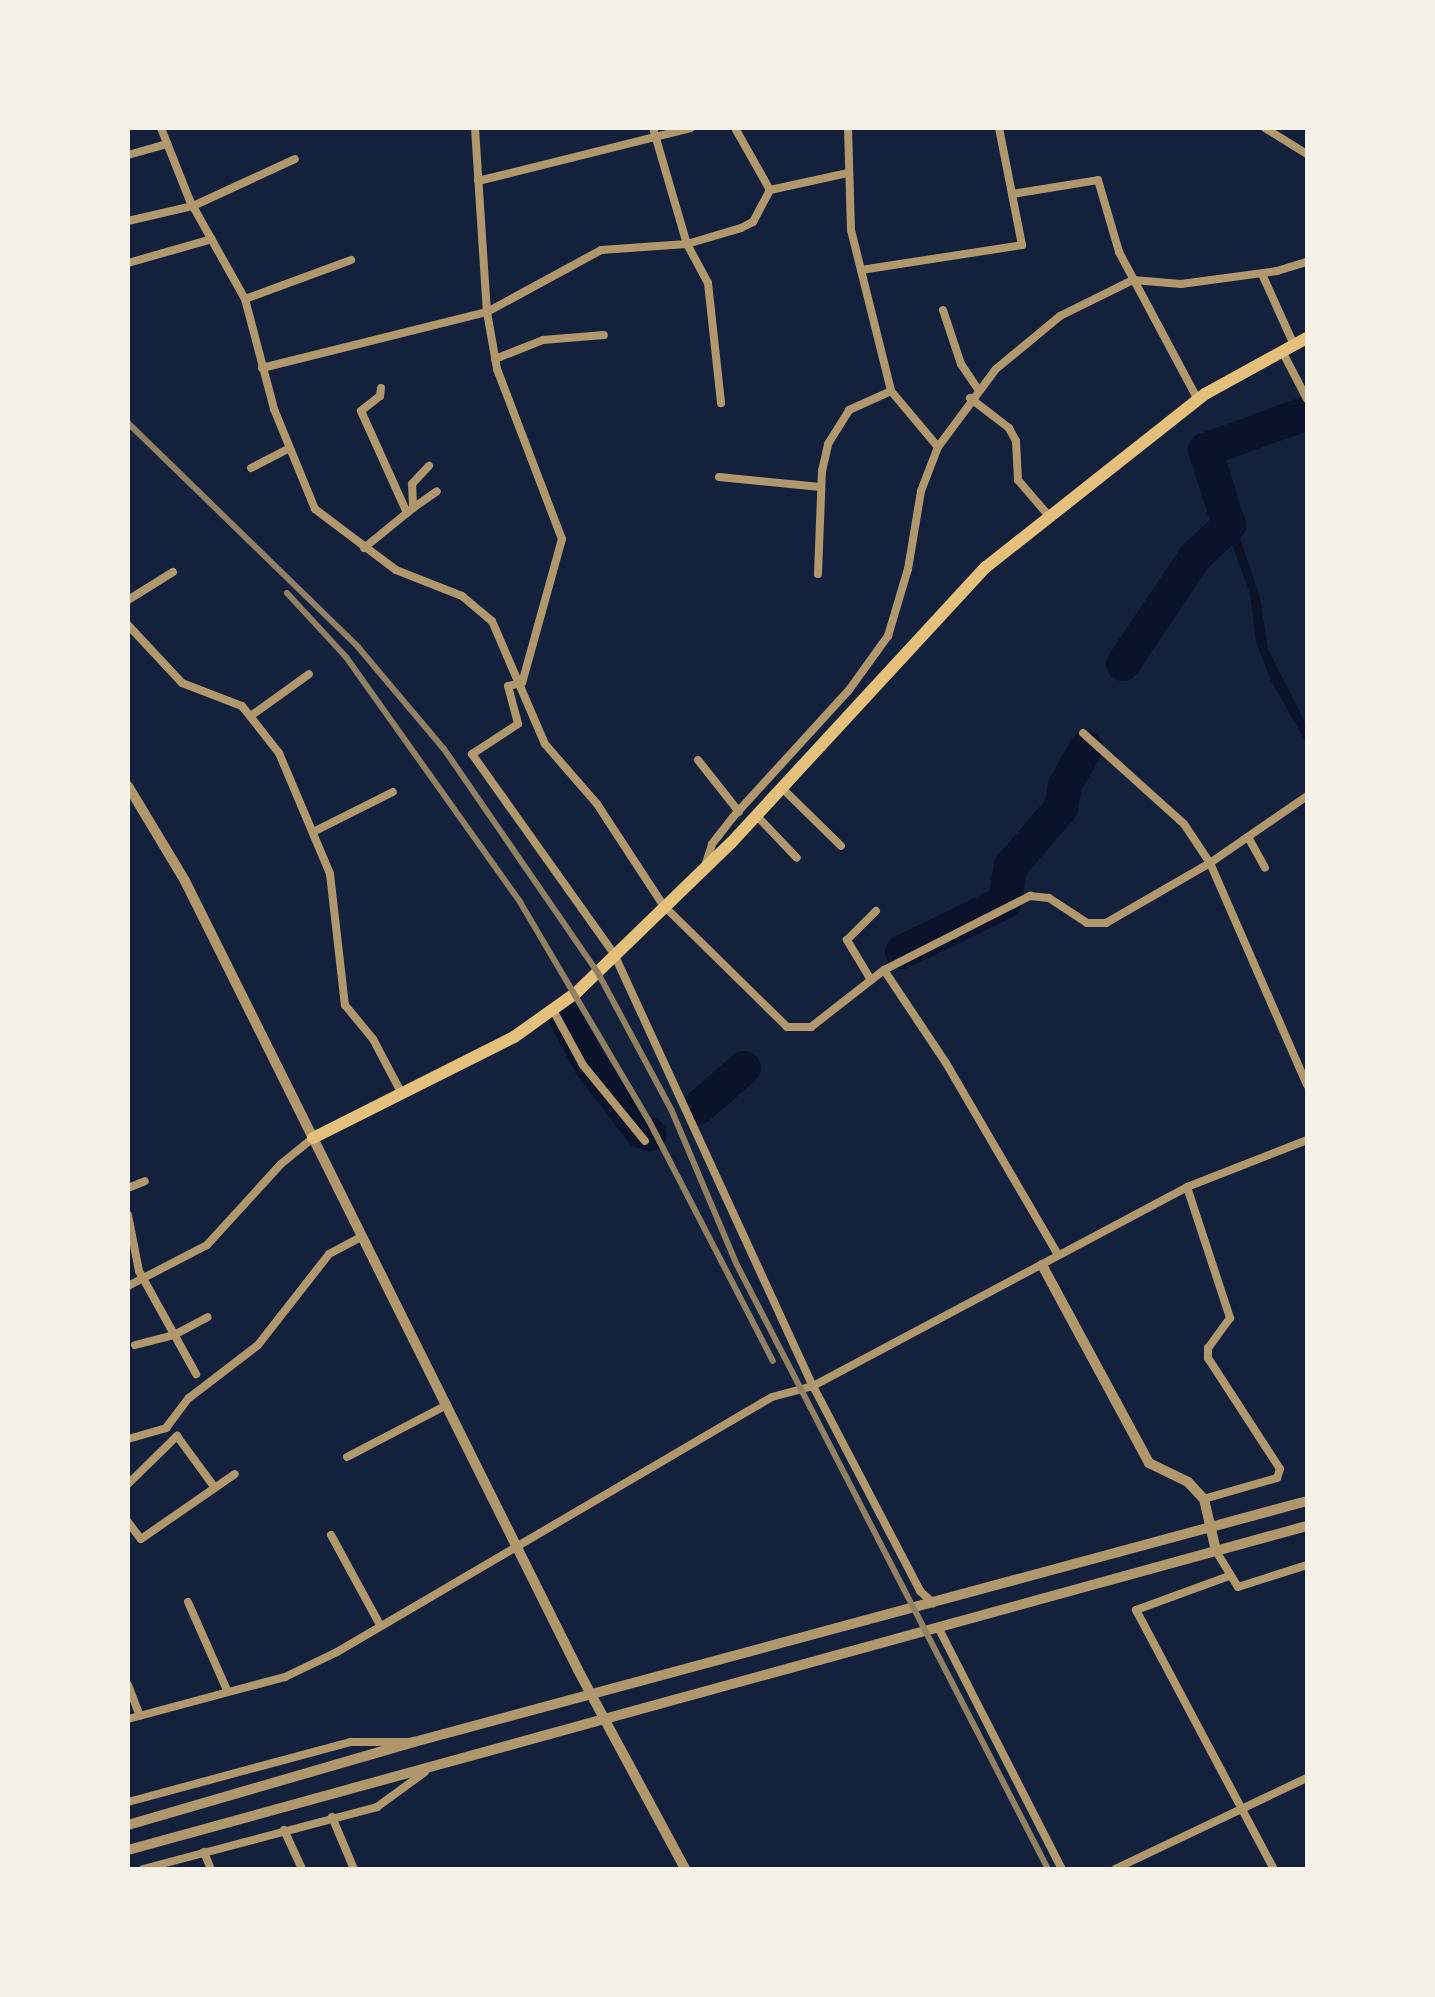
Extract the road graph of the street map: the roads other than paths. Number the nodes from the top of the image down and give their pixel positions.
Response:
1 (161, 128) edge
2 (475, 128) edge
3 (690, 128) edge
4 (735, 128) edge
5 (848, 128) edge
6 (999, 128) edge
7 (1265, 128) edge
8 (654, 132) edge
9 (167, 144) junction
10 (1307, 154) edge
11 (128, 155) edge
12 (295, 159) dead end
13 (847, 173) junction
14 (478, 181) junction
15 (770, 190) junction
16 (1012, 194) junction
17 (193, 206) junction
18 (128, 221) edge
19 (212, 239) junction
20 (687, 244) junction
21 (351, 260) dead end
22 (1307, 262) edge
23 (128, 263) edge
24 (861, 270) junction
25 (1262, 274) junction
26 (1133, 280) junction
27 (245, 299) junction
28 (943, 310) dead end
29 (487, 312) junction
30 (604, 335) dead end
31 (1307, 338) edge
32 (1288, 348) junction
33 (495, 359) junction
34 (262, 368) junction
35 (381, 388) dead end
36 (978, 389) junction
37 (891, 391) junction
38 (970, 398) junction
39 (1307, 399) edge
40 (1198, 400) junction
41 (721, 403) dead end
42 (938, 447) junction
43 (288, 449) junction
44 (429, 466) dead end
45 (251, 468) dead end
46 (719, 477) dead end
47 (821, 487) junction
48 (437, 491) dead end
49 (410, 510) junction
50 (1049, 516) junction
51 (364, 548) junction
52 (173, 572) dead end
53 (818, 574) dead end
54 (128, 600) edge
55 (128, 625) edge
56 (309, 674) dead end
57 (521, 683) junction
58 (252, 715) junction
59 (1083, 733) dead end
60 (698, 760) dead end
61 (128, 786) edge
62 (781, 787) junction
63 (393, 792) dead end
64 (1307, 796) edge
65 (739, 812) junction
66 (756, 815) junction
67 (315, 831) junction
68 (1248, 837) junction
69 (841, 846) dead end
70 (797, 858) dead end
71 (1210, 863) junction
72 (704, 867) junction
73 (1265, 868) dead end
74 (663, 905) junction
75 (876, 911) dead end
76 (614, 954) junction
77 (884, 970) junction
78 (871, 980) junction
79 (553, 1010) junction
80 (1307, 1085) edge
81 (402, 1094) junction
82 (313, 1138) junction
83 (1307, 1140) edge
84 (645, 1141) dead end
85 (145, 1181) dead end
86 (1187, 1187) junction
87 (128, 1188) edge
88 (128, 1215) edge
89 (361, 1237) junction
90 (1058, 1255) junction
91 (1042, 1265) junction
92 (145, 1282) junction
93 (128, 1286) edge
94 (208, 1317) dead end
95 (174, 1335) junction
96 (135, 1345) dead end
97 (196, 1374) dead end
98 (813, 1386) junction
99 (447, 1405) junction
100 (128, 1439) edge
101 (347, 1457) dead end
102 (235, 1474) dead end
103 (128, 1484) edge
104 (215, 1488) junction
105 (1204, 1499) junction
106 (1307, 1501) edge
107 (128, 1522) edge
108 (1307, 1526) edge
109 (1211, 1527) junction
110 (331, 1535) dead end
111 (518, 1543) junction
112 (1216, 1551) junction
113 (1307, 1565) edge
114 (1229, 1576) junction
115 (188, 1602) dead end
116 (933, 1603) junction
117 (380, 1625) junction
118 (938, 1627) junction
119 (128, 1685) edge
120 (227, 1690) junction
121 (590, 1694) junction
122 (140, 1716) junction
123 (128, 1719) edge
124 (604, 1719) junction
125 (414, 1742) junction
126 (425, 1772) junction
127 (1307, 1778) edge
128 (128, 1802) edge
129 (1242, 1809) junction
130 (332, 1817) junction
131 (128, 1825) edge
132 (284, 1830) junction
133 (128, 1850) edge
134 (204, 1852) junction
135 (352, 1868) edge
136 (143, 1869) edge
137 (211, 1869) edge
138 (302, 1869) edge
139 (685, 1869) edge
140 (1062, 1869) edge
141 (1115, 1869) edge
142 (1274, 1869) edge

1 - 9 street
2 - 14 street
3 - 8 street
4 - 15 street
5 - 13 street
6 - 16 street
7 - 10 street
8 - 14 street
8 - 20 street
9 - 11 street
9 - 17 street
12 - 17 street
13 - 15 street
13 - 24 street
14 - 29 street
15 - 20 street
16 - 24 street
16 - 26 street
17 - 18 street
17 - 19 street
19 - 23 street
19 - 27 street
20 - 29 street
20 - 41 street
21 - 27 street
22 - 25 street
24 - 37 street
25 - 26 street
25 - 32 street
26 - 36 street
26 - 40 street
27 - 34 street
28 - 36 street
29 - 33 street
29 - 34 street
30 - 33 street
31 - 32 main road
32 - 39 street
32 - 40 main road
33 - 57 street
34 - 43 street
35 - 49 street
36 - 38 street
37 - 42 street
37 - 47 street
38 - 42 street
38 - 50 street
40 - 50 main road
42 - 65 street
43 - 45 street
43 - 51 street
44 - 49 street
46 - 47 street
47 - 53 street
48 - 49 street
49 - 51 street
50 - 62 main road
51 - 57 street
52 - 54 street
55 - 58 street
56 - 58 street
57 - 74 street
57 - 76 street
58 - 67 street
59 - 71 street
60 - 65 street
61 - 82 street
62 - 66 main road
62 - 69 street
63 - 67 street
64 - 68 street
65 - 72 street
66 - 70 street
66 - 72 main road
67 - 81 street
68 - 71 street
68 - 73 street
71 - 77 street
71 - 80 street
72 - 74 main road
74 - 76 main road
74 - 78 street
75 - 78 street
76 - 79 main road
76 - 98 street
77 - 78 street
77 - 90 street
79 - 81 main road
79 - 84 street
81 - 82 main road
82 - 89 street
82 - 92 street
83 - 86 street
85 - 87 street
86 - 90 street
86 - 105 street
88 - 92 street
89 - 99 street
89 - 100 street
90 - 91 street
91 - 98 street
91 - 105 street
92 - 93 street
92 - 95 street
94 - 95 street
95 - 96 street
95 - 97 street
98 - 111 street
98 - 116 street
99 - 101 street
99 - 111 street
102 - 104 street
103 - 104 street
104 - 107 street
105 - 109 street
106 - 109 street
108 - 112 street
109 - 112 street
109 - 116 street
110 - 117 street
111 - 117 street
111 - 121 street
112 - 114 street
112 - 118 street
113 - 114 street
114 - 129 street
115 - 120 street
116 - 121 street
117 - 120 street
118 - 124 street
118 - 140 street
119 - 122 street
120 - 122 street
121 - 124 street
121 - 125 street
122 - 123 street
124 - 126 street
124 - 139 street
125 - 128 street
125 - 131 street
126 - 130 street
126 - 133 street
127 - 129 street
129 - 141 street
129 - 142 street
130 - 132 street
130 - 135 street
132 - 134 street
132 - 138 street
134 - 136 street
134 - 137 street

